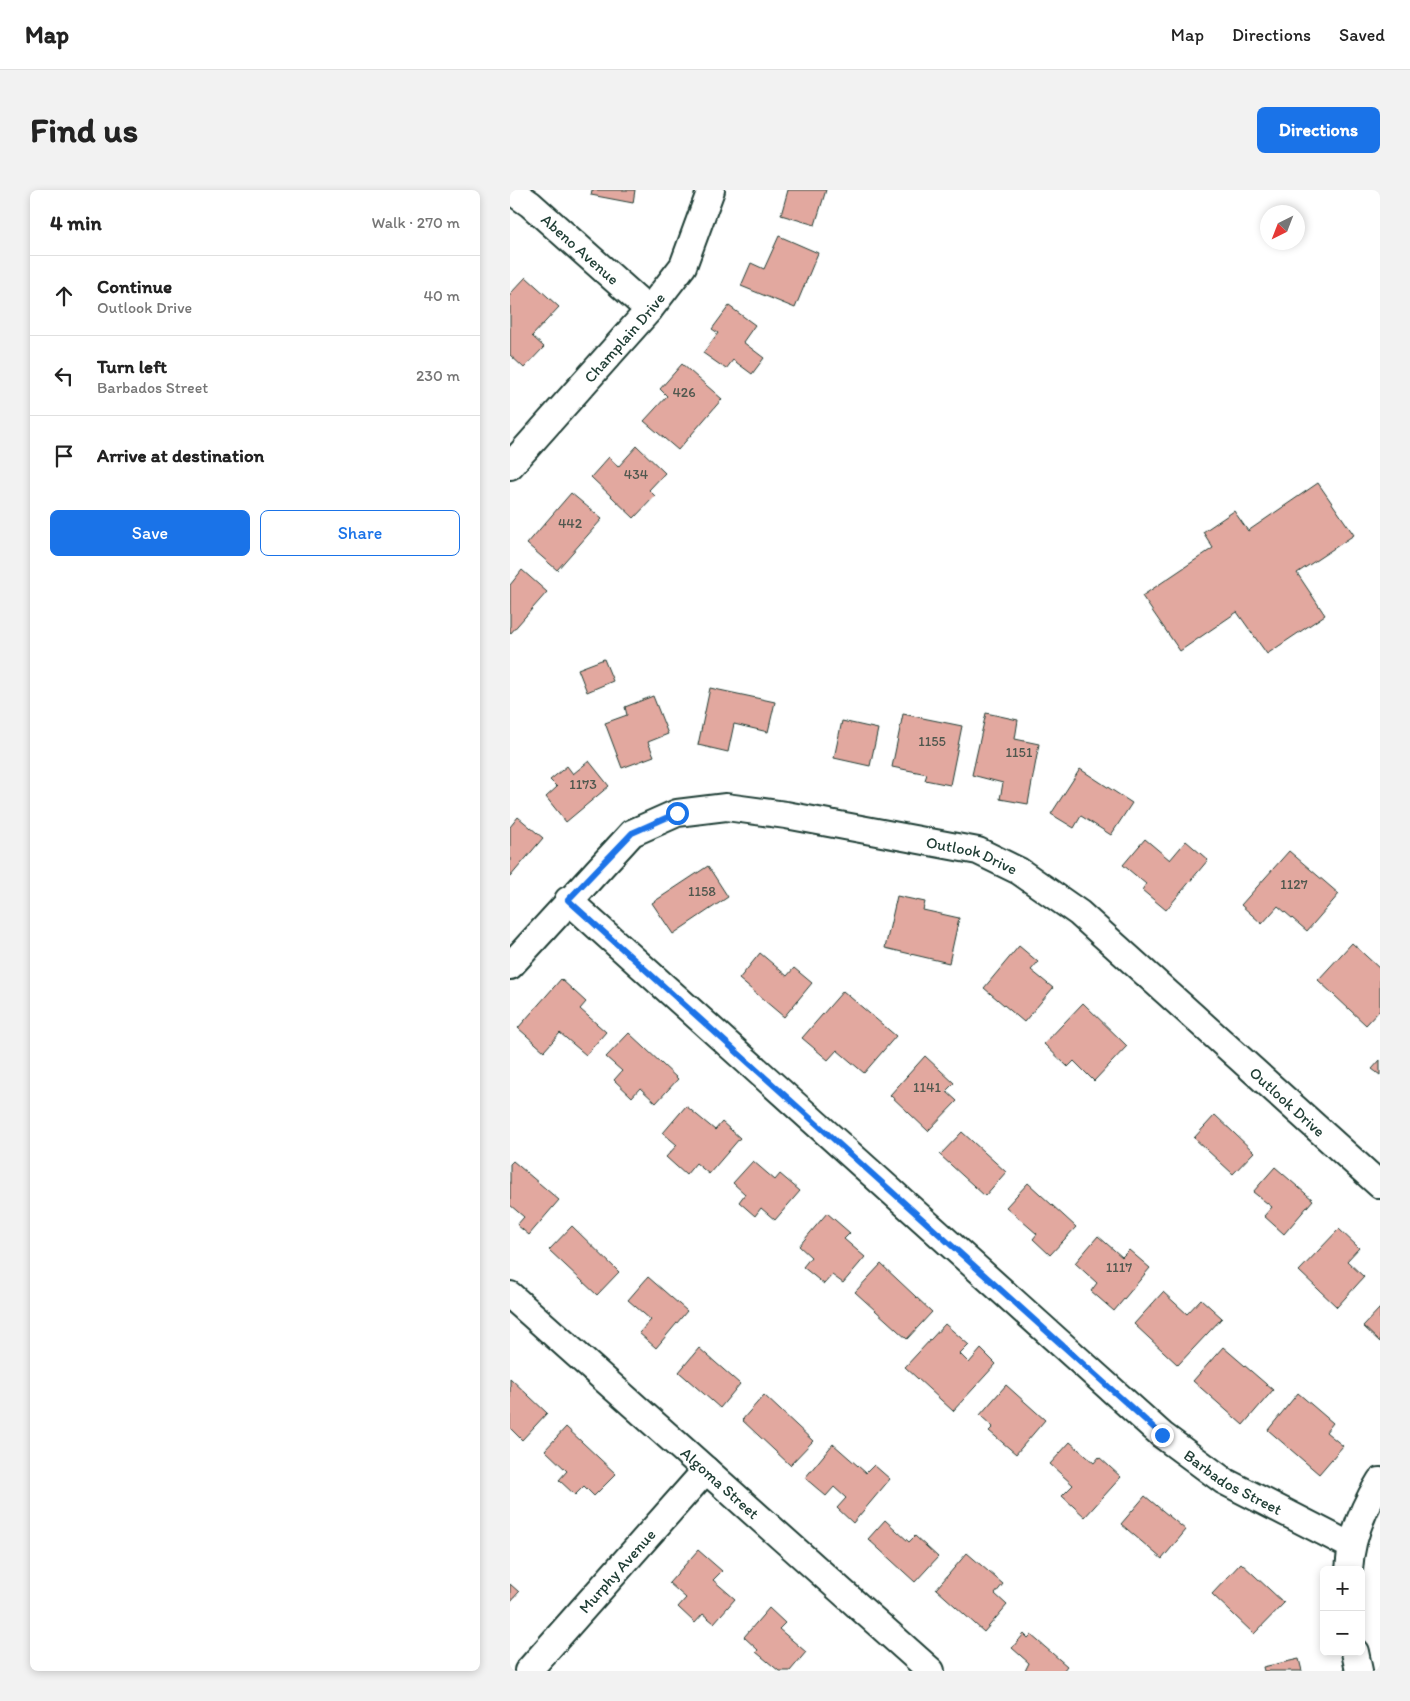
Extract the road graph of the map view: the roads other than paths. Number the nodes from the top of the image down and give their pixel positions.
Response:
1 (510, 190) edge
2 (711, 190) edge
3 (649, 310) junction
4 (510, 466) edge
5 (568, 900) junction
6 (510, 966) edge
7 (1380, 1185) edge
8 (510, 1295) edge
9 (706, 1470) junction
10 (1380, 1481) edge
11 (1350, 1558) edge
12 (1356, 1656) edge
13 (528, 1671) edge
14 (931, 1671) edge
15 (1359, 1671) edge

1 - 3 street, Abeno Avenue
2 - 3 street, Champlain Drive
3 - 4 street, Champlain Drive
5 - 6 street, Outlook Drive
5 - 7 street, Outlook Drive
5 - 11 street, Barbados Street
8 - 9 street, Algoma Street
9 - 13 street, Murphy Avenue
9 - 14 street, Algoma Street
10 - 11 street
12 - 15 street

